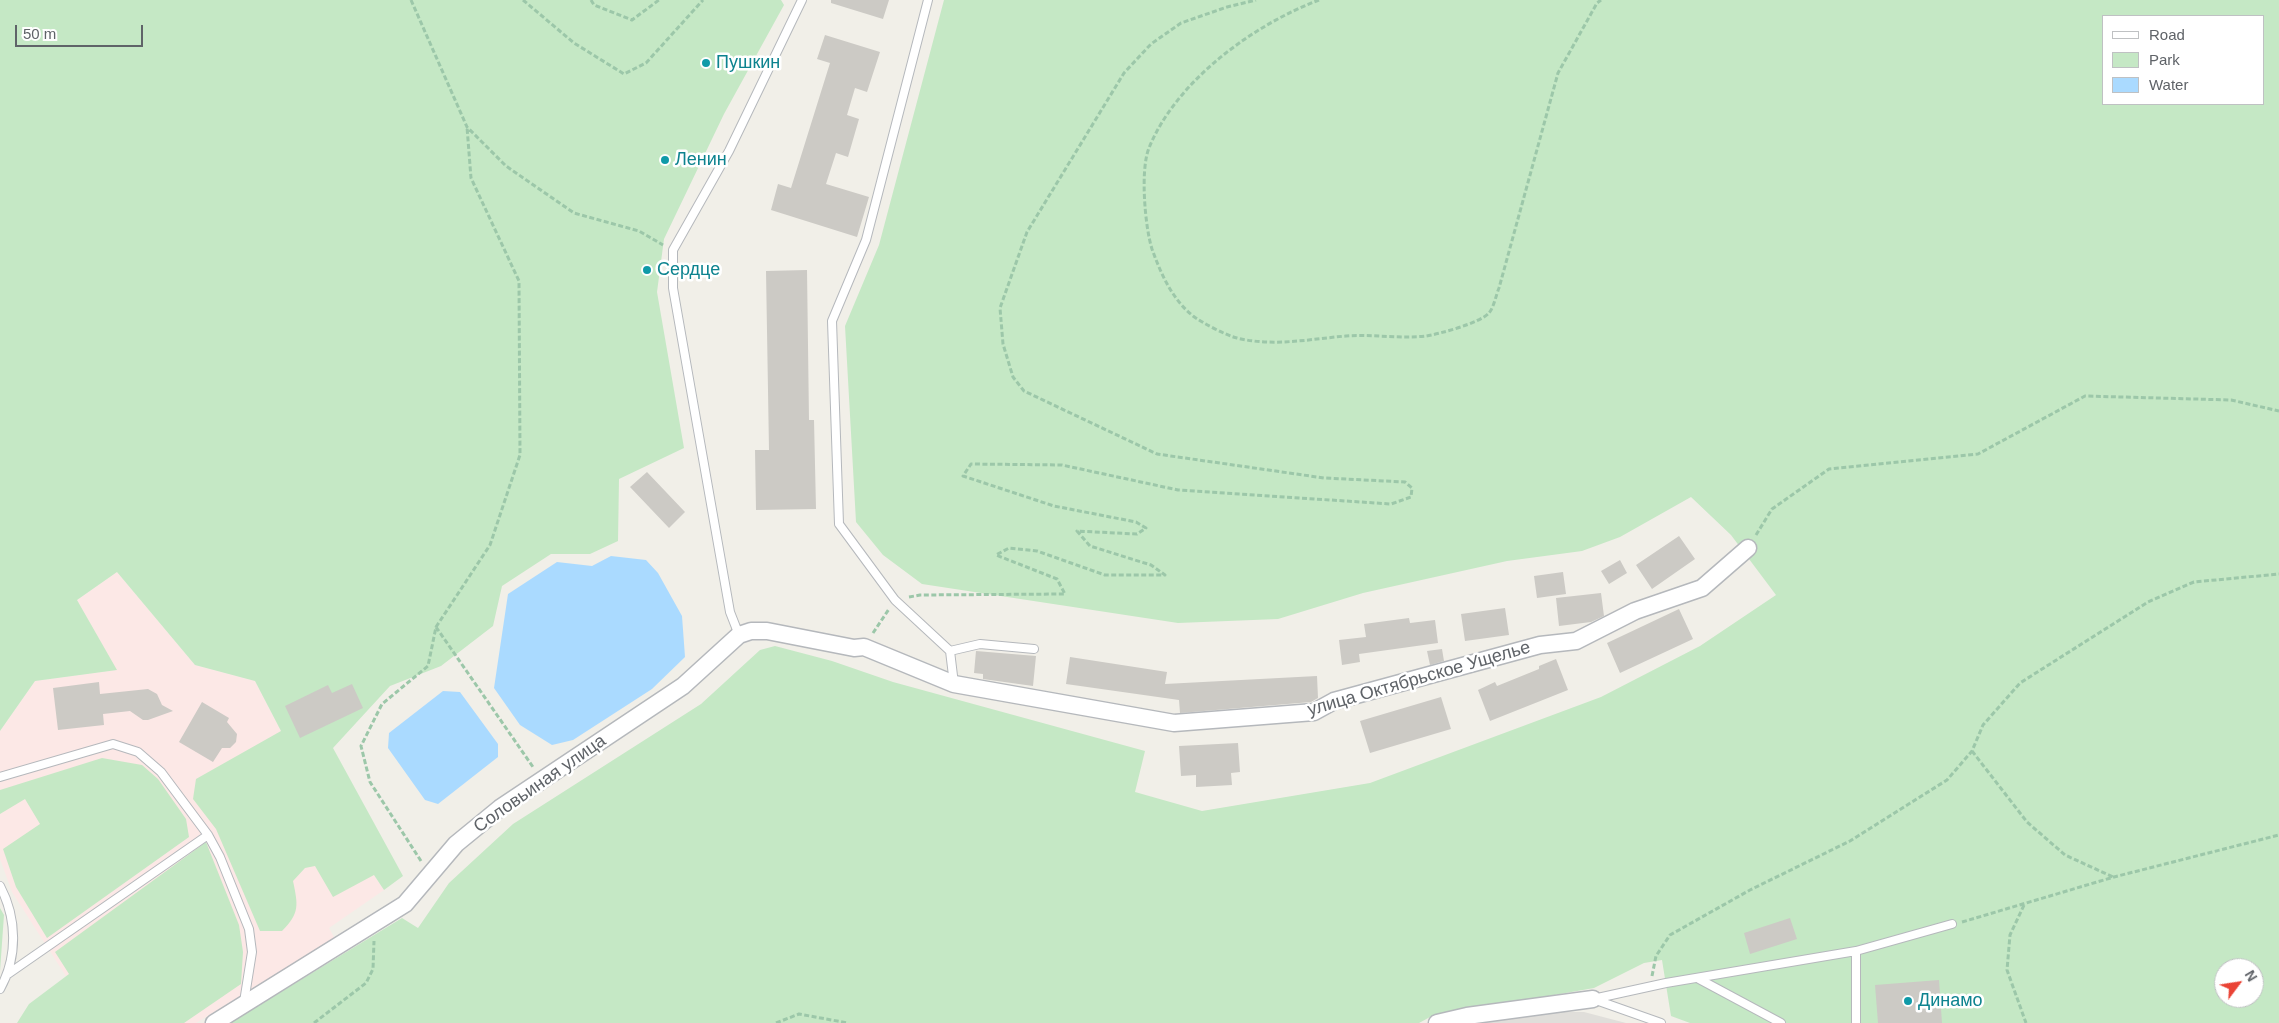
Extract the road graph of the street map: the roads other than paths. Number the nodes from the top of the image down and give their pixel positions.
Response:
1 (802, 0) edge
2 (928, 0) edge
3 (1748, 548) road end
4 (738, 635) junction
5 (1034, 649) dead end
6 (950, 651) junction
7 (954, 684) junction
8 (0, 778) edge
9 (208, 835) junction
10 (0, 886) edge
11 (1952, 924) road end
12 (1856, 951) junction
13 (8, 974) junction
14 (1699, 979) junction
15 (0, 989) edge
16 (1593, 999) junction
17 (243, 1004) junction
18 (1471, 1019) edge
19 (214, 1023) edge
20 (1437, 1023) edge
21 (1661, 1023) edge
22 (1781, 1023) edge
23 (1856, 1023) edge

1 - 4 lane
2 - 6 lane
3 - 7 street, улица Октябрьское Ущелье
4 - 7 street, улица Октябрьское Ущелье
4 - 17 street, Соловьиная улица
5 - 6 lane
6 - 7 lane
8 - 9 lane
9 - 13 lane
9 - 17 lane
10 - 13 lane
11 - 12 lane
12 - 14 lane
12 - 23 lane
13 - 15 lane
14 - 16 lane
14 - 22 lane
16 - 18 street
16 - 21 lane
17 - 19 street, Соловьиная улица
18 - 20 street

